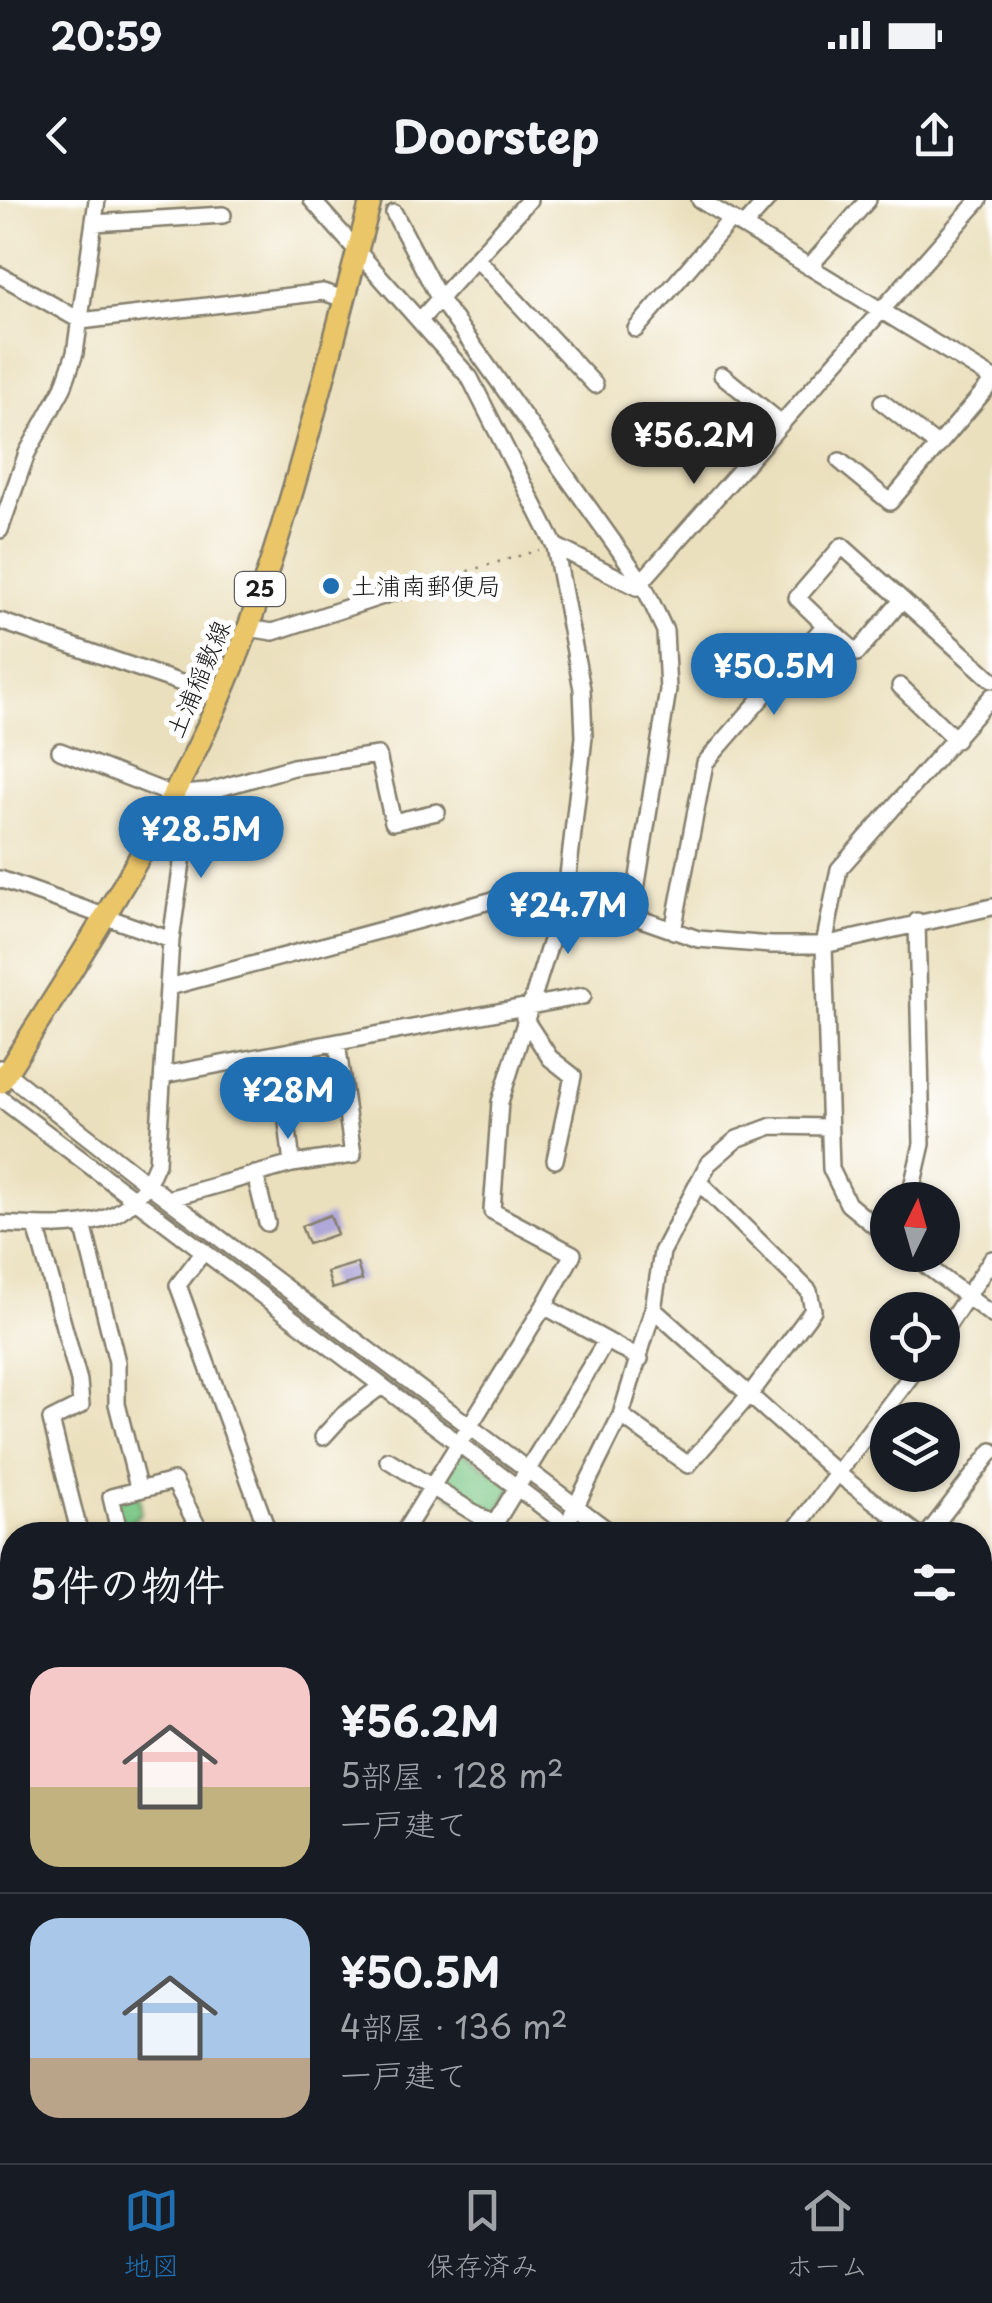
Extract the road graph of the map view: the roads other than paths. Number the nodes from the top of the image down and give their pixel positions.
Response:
1 (97, 200) edge
2 (312, 200) edge
3 (370, 200) edge
4 (529, 200) edge
5 (700, 200) edge
6 (767, 200) edge
7 (868, 200) edge
8 (979, 200) edge
9 (394, 213) dead end
10 (222, 215) dead end
11 (94, 223) junction
12 (737, 223) junction
13 (356, 252) junction
14 (476, 258) junction
15 (809, 267) junction
16 (0, 275) edge
17 (439, 298) junction
18 (344, 299) junction
19 (882, 311) junction
20 (421, 319) junction
21 (82, 322) junction
22 (636, 328) dead end
23 (722, 375) dead end
24 (992, 380) edge
25 (595, 384) dead end
26 (882, 402) dead end
27 (780, 422) junction
28 (938, 446) junction
29 (840, 461) dead end
30 (0, 530) edge
31 (555, 546) junction
32 (642, 582) junction
33 (401, 590) road end
34 (902, 600) junction
35 (0, 621) edge
36 (824, 625) junction
37 (248, 628) junction
38 (992, 680) edge
39 (900, 686) dead end
40 (220, 696) junction
41 (992, 696) edge
42 (956, 740) junction
43 (60, 751) dead end
44 (173, 795) junction
45 (437, 812) dead end
46 (0, 879) edge
47 (566, 893) junction
48 (992, 907) edge
49 (632, 914) junction
50 (103, 918) junction
51 (918, 921) junction
52 (673, 931) junction
53 (170, 940) junction
54 (824, 944) junction
55 (169, 987) junction
56 (583, 996) dead end
57 (525, 1012) junction
58 (337, 1043) junction
59 (2, 1075) edge
60 (163, 1075) junction
61 (0, 1098) edge
62 (286, 1113) dead end
63 (829, 1127) junction
64 (555, 1160) dead end
65 (292, 1164) junction
66 (255, 1174) junction
67 (913, 1182) edge
68 (700, 1183) junction
69 (149, 1185) junction
70 (168, 1200) junction
71 (139, 1201) junction
72 (870, 1222) edge
73 (267, 1223) dead end
74 (0, 1224) edge
75 (83, 1224) junction
76 (36, 1226) junction
77 (204, 1251) junction
78 (992, 1259) edge
79 (935, 1272) edge
80 (970, 1297) junction
81 (544, 1306) junction
82 (654, 1308) junction
83 (960, 1310) edge
84 (992, 1315) edge
85 (606, 1341) junction
86 (640, 1359) junction
87 (906, 1382) edge
88 (380, 1387) junction
89 (751, 1393) junction
90 (621, 1416) junction
91 (468, 1427) junction
92 (323, 1437) dead end
93 (457, 1443) junction
94 (992, 1451) edge
95 (388, 1460) dead end
96 (528, 1470) junction
97 (838, 1474) junction
98 (432, 1486) junction
99 (518, 1487) junction
100 (138, 1488) junction
101 (576, 1506) junction
102 (77, 1522) edge
103 (117, 1522) edge
104 (195, 1522) edge
105 (265, 1522) edge
106 (410, 1522) edge
107 (480, 1522) edge
108 (496, 1522) edge
109 (558, 1522) edge
110 (572, 1522) edge
111 (597, 1522) edge
112 (802, 1522) edge
113 (902, 1522) edge
114 (937, 1522) edge

1 - 11 street
2 - 13 street
3 - 13 main road, 土浦稲敷線 / 25
4 - 14 street
5 - 12 street
6 - 12 street
7 - 15 street
8 - 19 street
9 - 17 street
10 - 11 street
11 - 21 street
12 - 15 street
12 - 22 street
13 - 18 main road, 土浦稲敷線 / 25
13 - 20 street
14 - 17 street
14 - 25 street
15 - 19 street
16 - 21 street
17 - 20 street
17 - 32 street
18 - 21 street
18 - 37 main road, 土浦稲敷線 / 25
19 - 24 street
19 - 27 street
20 - 31 street
21 - 30 street
23 - 27 street
24 - 28 street
26 - 28 street
27 - 32 street
28 - 29 street
31 - 32 street
31 - 47 street
32 - 49 street
33 - 37 street
34 - 36 street
34 - 36 street
34 - 38 street
35 - 40 street
36 - 52 street
37 - 40 main road, 土浦稲敷線 / 25
39 - 42 street
40 - 44 main road, 土浦稲敷線 / 25
41 - 42 street
42 - 54 street
43 - 44 street
44 - 45 street
44 - 50 main road, 土浦稲敷線 / 25
44 - 53 street
46 - 50 street
47 - 49 street
47 - 55 street
47 - 57 street
48 - 51 street
49 - 52 street
50 - 53 street
50 - 59 main road, 土浦稲敷線 / 25
51 - 54 street
51 - 67 street
52 - 54 street
53 - 55 street
54 - 63 street
55 - 60 street
56 - 57 street
57 - 58 street
57 - 64 street
57 - 81 street
58 - 60 street
58 - 65 street
59 - 69 street
60 - 69 street
61 - 71 street
62 - 65 street
63 - 68 street
63 - 72 street
65 - 66 street
66 - 70 street
66 - 73 street
68 - 82 street
68 - 89 street
69 - 70 street
69 - 71 street
70 - 91 street
71 - 75 street
71 - 77 street
74 - 76 street
75 - 76 street
75 - 100 street
76 - 102 street
77 - 88 street
77 - 105 street
78 - 80 street
79 - 80 street
80 - 83 street
80 - 84 street
81 - 85 street
81 - 91 street
82 - 86 street
82 - 89 street
85 - 86 street
85 - 96 street
86 - 90 street
87 - 97 street
88 - 92 street
88 - 93 street
89 - 90 street
89 - 97 street
90 - 101 street
91 - 93 street
91 - 96 street
93 - 98 street
93 - 99 street
94 - 114 street
95 - 98 street
96 - 99 street
96 - 101 street
97 - 112 street
97 - 113 street
98 - 106 street
98 - 107 street
99 - 108 street
99 - 109 street
100 - 103 street
100 - 104 street
101 - 110 street
101 - 111 street

